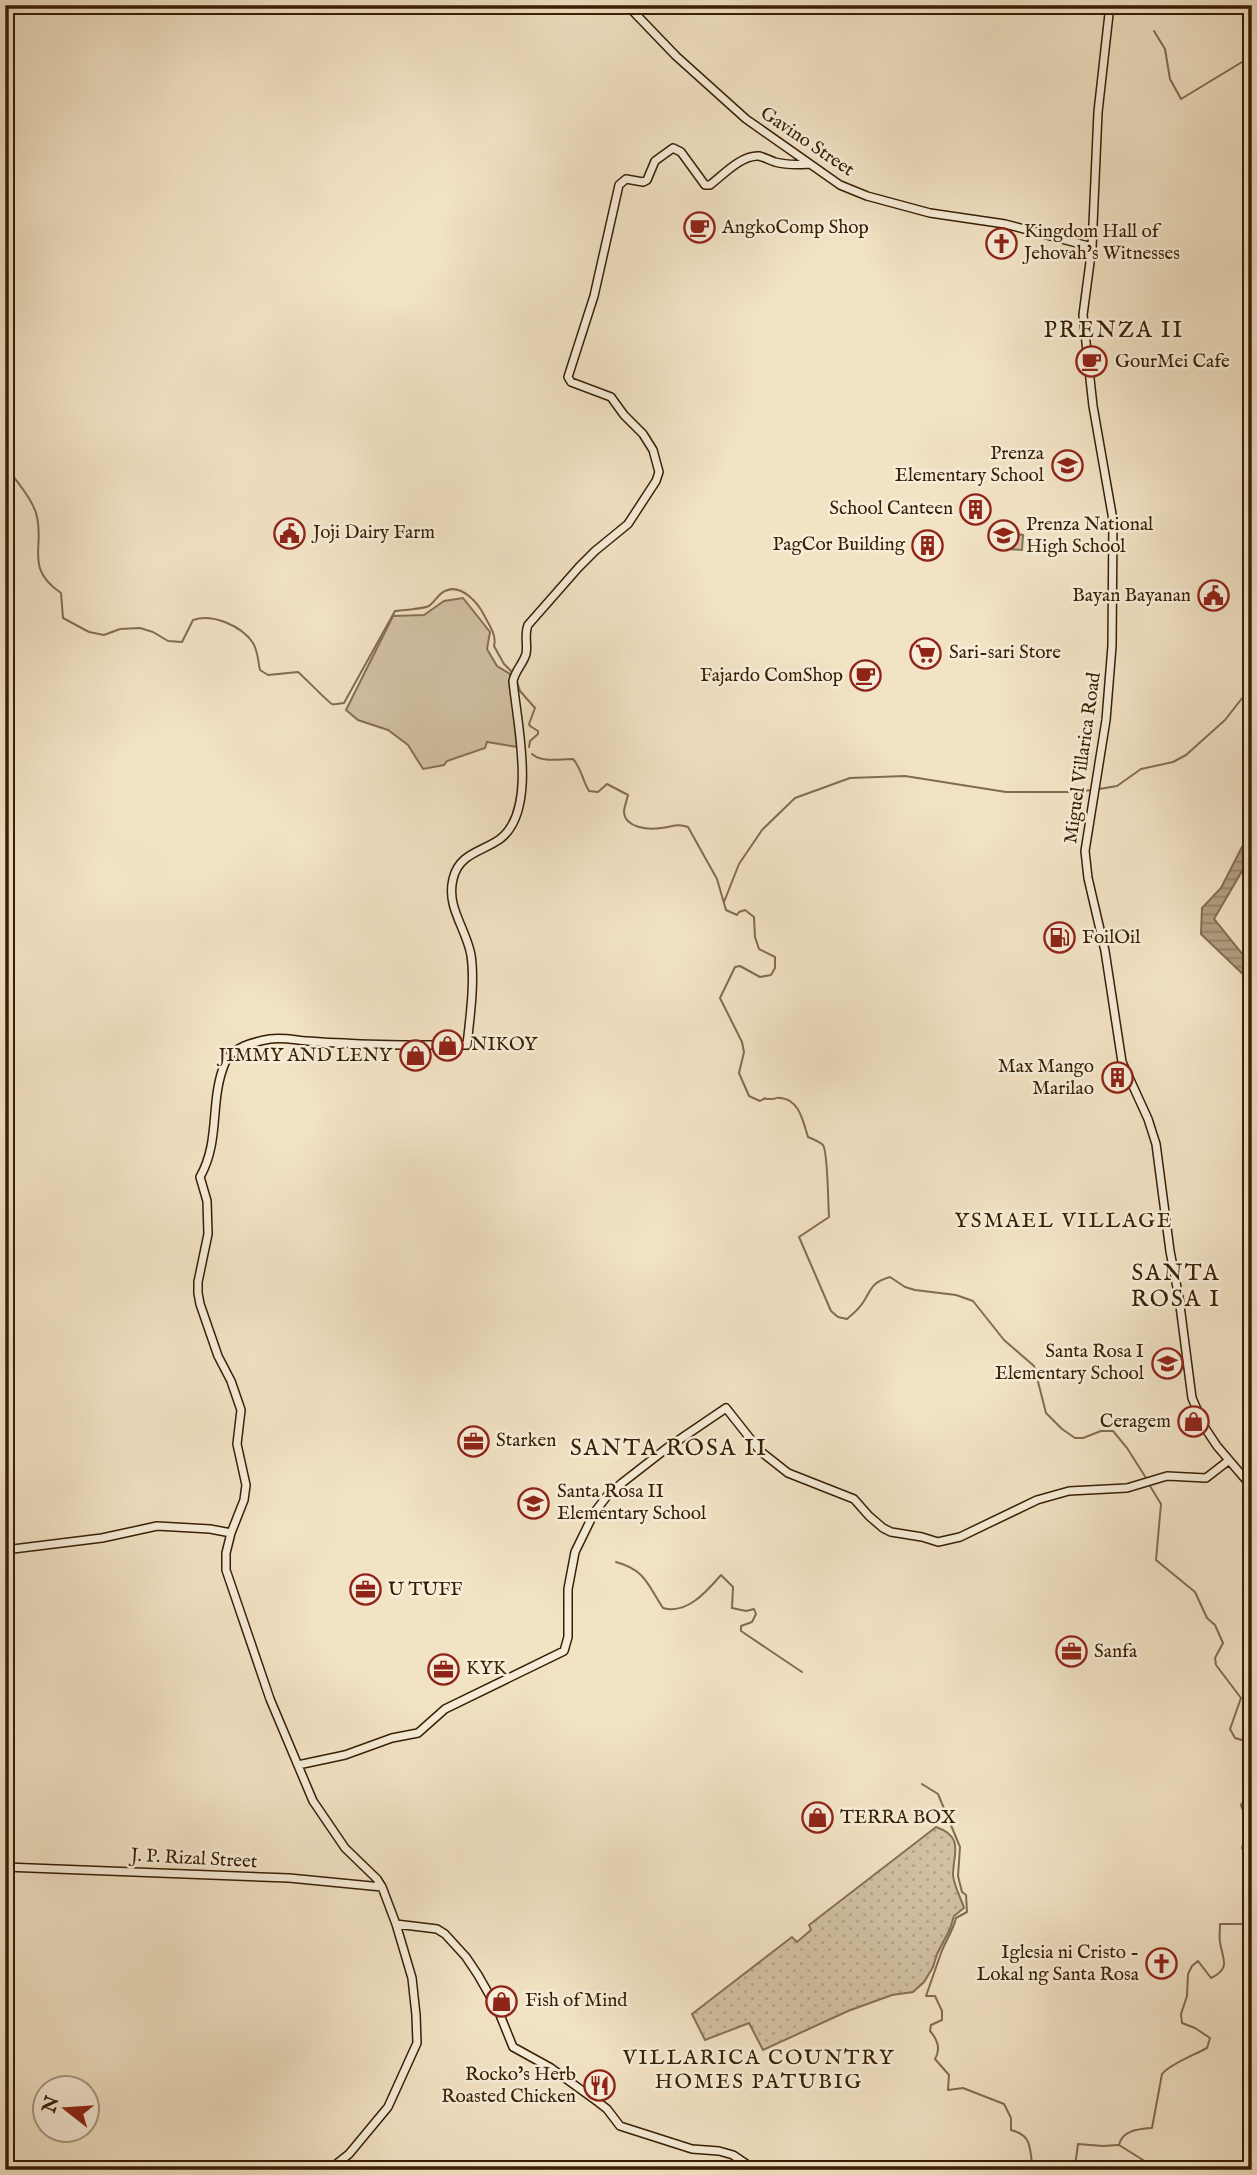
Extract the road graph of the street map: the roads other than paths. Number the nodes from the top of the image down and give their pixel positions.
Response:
1 (627, 5) edge
2 (1110, 5) edge
3 (809, 164) junction
4 (1092, 247) junction
5 (1228, 1461) junction
6 (1252, 1487) edge
7 (231, 1533) junction
8 (5, 1550) edge
9 (298, 1765) junction
10 (5, 1867) edge
11 (382, 1887) junction
12 (396, 1924) junction
13 (329, 2170) edge
14 (755, 2170) edge

1 - 3 street, Gavino Street
2 - 4 street, Miguel Villarica Road
3 - 4 street, Gavino Street
3 - 7 street
4 - 5 street, Miguel Villarica Road
5 - 6 street, Miguel Villarica Road
5 - 9 street
7 - 8 street
7 - 9 street
9 - 11 street
10 - 11 street, J. P. Rizal Street
11 - 12 street
12 - 13 street
12 - 14 street

